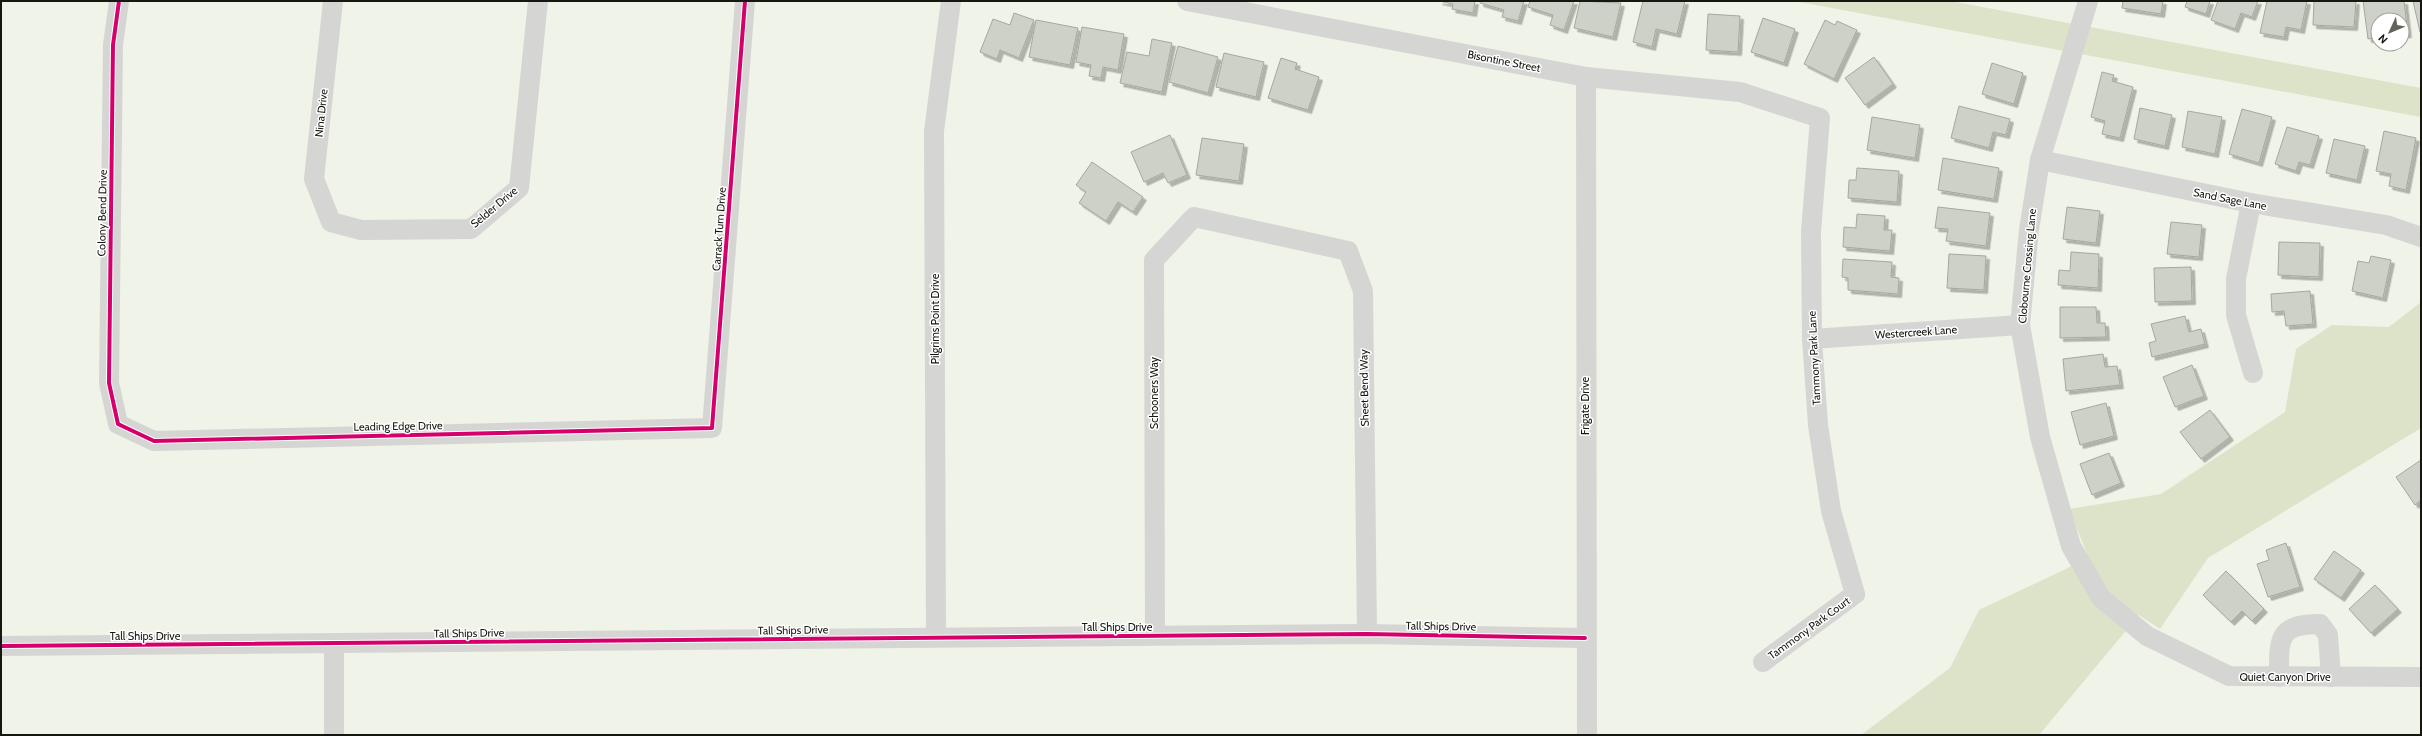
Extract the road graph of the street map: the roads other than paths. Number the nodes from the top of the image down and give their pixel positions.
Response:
1 (119, 1) edge
2 (332, 1) edge
3 (538, 1) edge
4 (745, 1) edge
5 (951, 1) edge
6 (1187, 1) edge
7 (2088, 1) edge
8 (1586, 77) junction
9 (1820, 118) joint
10 (2040, 160) junction
11 (2251, 203) junction
12 (331, 222) joint
13 (1244, 228) joint
14 (2421, 237) edge
15 (2020, 325) junction
16 (1812, 340) junction
17 (2253, 373) dead end
18 (118, 424) joint
19 (682, 429) joint
20 (1855, 594) joint
21 (2100, 598) joint
22 (1367, 634) junction
23 (1155, 636) junction
24 (936, 637) junction
25 (1586, 638) junction
26 (334, 643) junction
27 (1, 646) edge
28 (1763, 662) dead end
29 (2279, 677) junction
30 (2331, 677) junction
31 (2421, 677) edge
32 (334, 735) edge
33 (1587, 735) edge

1 - 18 street, Colony Bend Drive
2 - 12 street, Nina Drive
3 - 12 street, Selder Drive
4 - 19 street, Carrack Turn Drive
5 - 24 street, Pilgrims Point Drive
6 - 8 street, Bisontine Street
7 - 10 street, Clobourne Crossing Lane
8 - 9 street, Bisontine Street
8 - 25 street, Frigate Drive
9 - 16 street, Tammony Park Lane
10 - 11 street, Sand Sage Lane
10 - 15 street, Clobourne Crossing Lane
11 - 14 street, Sand Sage Lane
11 - 17 street
13 - 22 street, Sheet Bend Way
13 - 23 street, Schooners Way
15 - 16 street, Westercreek Lane
15 - 21 street, Clobourne Crossing Lane
16 - 20 street, Tammony Park Lane
18 - 19 street, Leading Edge Drive
20 - 28 street, Tammony Park Court
21 - 29 street, Quiet Canyon Drive
22 - 23 street, Tall Ships Drive
22 - 25 street, Tall Ships Drive
23 - 24 street, Tall Ships Drive
24 - 26 street, Tall Ships Drive
25 - 33 street, Frigate Drive
26 - 27 street, Tall Ships Drive
26 - 32 street
29 - 30 street, Quiet Canyon Drive
29 - 30 street
30 - 31 street, Quiet Canyon Drive

